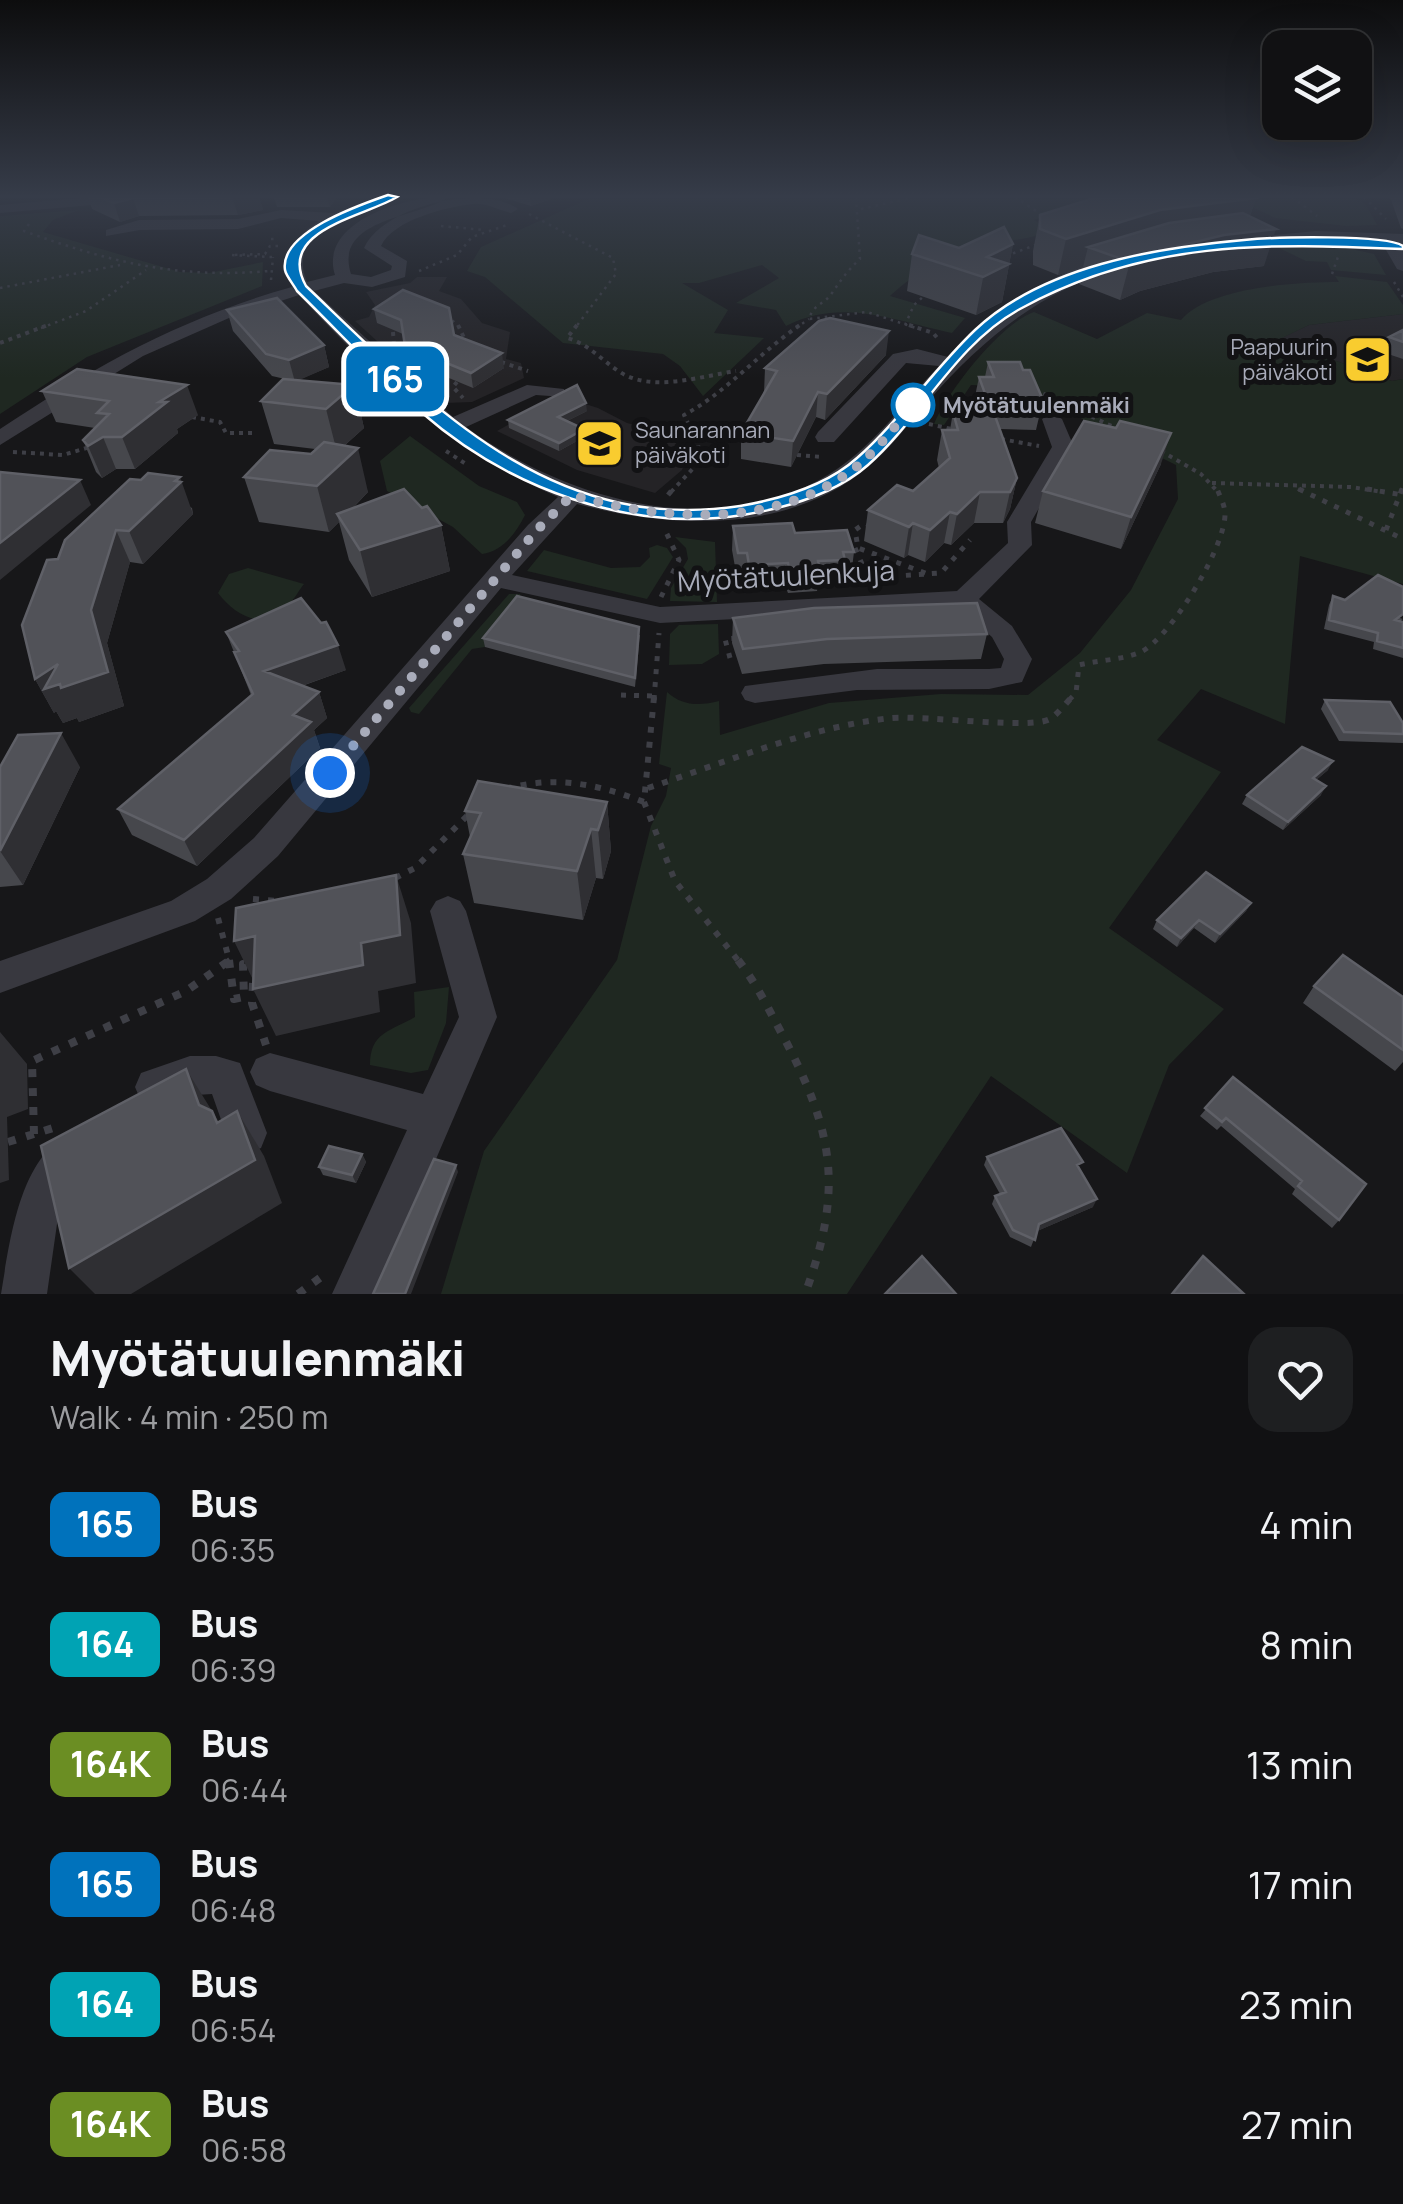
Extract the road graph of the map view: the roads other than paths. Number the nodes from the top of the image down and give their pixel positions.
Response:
1 (293, 257) edge
2 (336, 257) edge
3 (389, 257) edge
4 (1142, 258) edge
5 (344, 278) junction
6 (301, 288) junction
7 (946, 355) junction
8 (557, 393) edge
9 (1052, 419) dead end
10 (448, 427) junction
11 (826, 437) dead end
12 (0, 439) edge
13 (572, 495) junction
14 (496, 579) junction
15 (964, 599) junction
16 (755, 693) dead end
17 (448, 911) dead end
18 (0, 977) edge
19 (270, 1072) road end
20 (126, 1103) edge
21 (434, 1118) junction
22 (90, 1129) edge
23 (246, 1133) edge
24 (24, 1294) edge
25 (355, 1294) edge

1 - 6 street
2 - 5 street
3 - 5 street
4 - 7 street
5 - 6 street
6 - 10 street
6 - 12 street
7 - 11 street
7 - 13 street
8 - 10 street
9 - 15 street
10 - 13 street
13 - 14 street
14 - 15 street, Myötätuulenkuja
14 - 18 street
15 - 16 street
17 - 21 street
19 - 21 street
20 - 23 street
21 - 25 street
22 - 24 street

